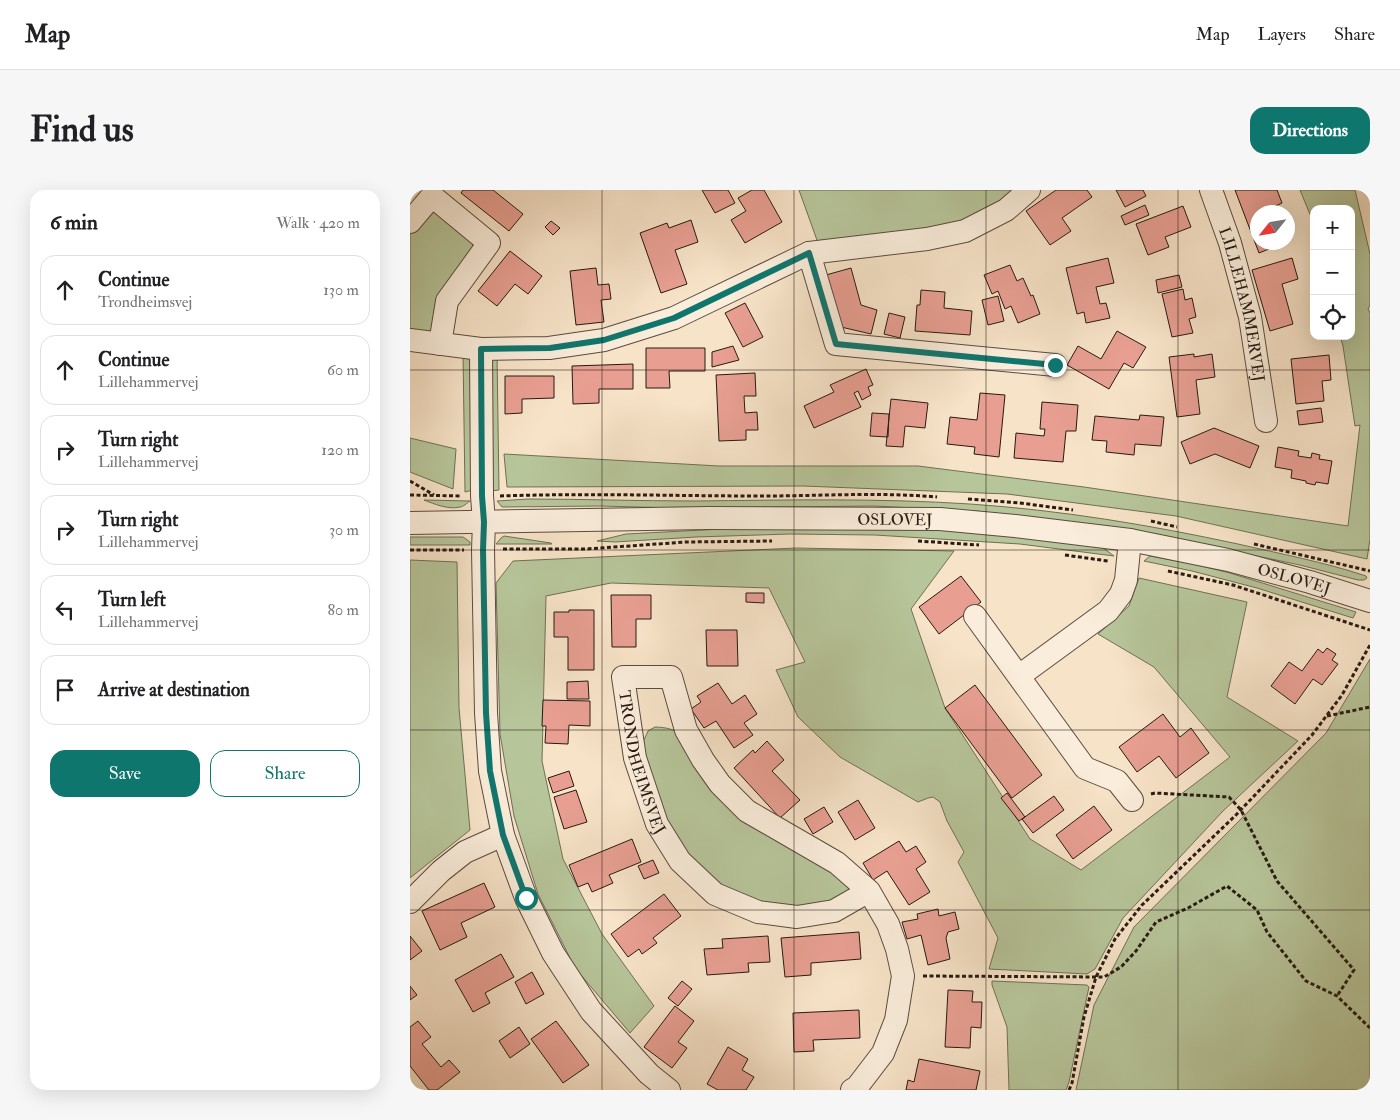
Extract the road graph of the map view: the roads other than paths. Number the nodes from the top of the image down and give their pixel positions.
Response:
1 (1030, 190) edge
2 (1211, 190) edge
3 (410, 222) edge
4 (809, 253) junction
5 (410, 340) edge
6 (440, 344) junction
7 (481, 349) junction
8 (1055, 365) dead end
9 (1266, 421) dead end
10 (484, 522) junction
11 (410, 523) edge
12 (1130, 540) junction
13 (1370, 601) edge
14 (975, 616) dead end
15 (1019, 676) junction
16 (1132, 800) road end
17 (503, 835) junction
18 (869, 891) junction
19 (410, 902) edge
20 (669, 1090) edge
21 (852, 1090) edge

1 - 4 street
2 - 9 street, LILLEHAMMERVEJ
3 - 6 street
4 - 7 street
4 - 8 street
5 - 6 street
6 - 7 street
7 - 10 street
10 - 11 street, OSLOVEJ
10 - 12 street, OSLOVEJ
10 - 17 street
12 - 13 street, OSLOVEJ
12 - 15 street
14 - 15 street
15 - 16 street
17 - 19 street
17 - 20 street
18 - 18 street, TRONDHEIMSVEJ
18 - 21 street, TRONDHEIMSVEJ

